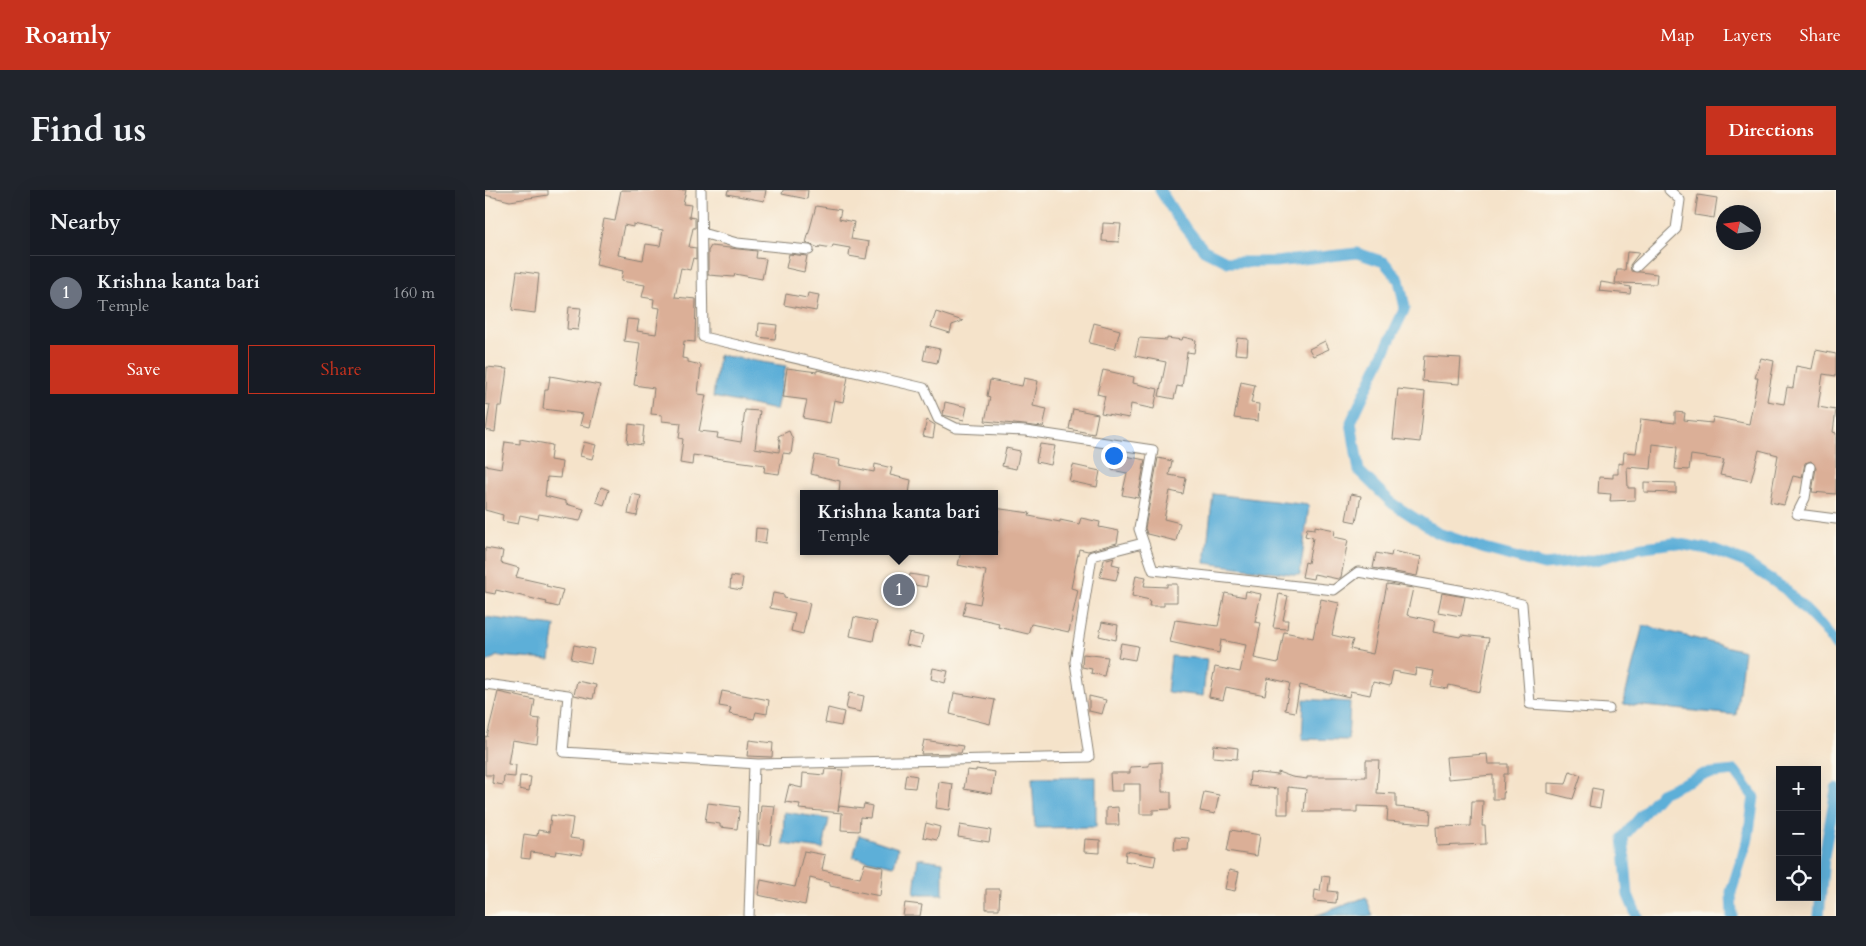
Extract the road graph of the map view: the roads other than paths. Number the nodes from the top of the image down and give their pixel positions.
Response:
1 (701, 190) edge
2 (1669, 190) edge
3 (703, 233) junction
4 (809, 250) dead end
5 (1636, 267) dead end
6 (1810, 467) dead end
7 (1836, 519) edge
8 (1143, 543) junction
9 (485, 684) edge
10 (1609, 709) dead end
11 (753, 764) junction
12 (749, 916) edge

1 - 3 street
2 - 5 street
3 - 4 street
3 - 8 street
6 - 7 street
8 - 10 street
8 - 11 street
9 - 11 street
11 - 12 street

